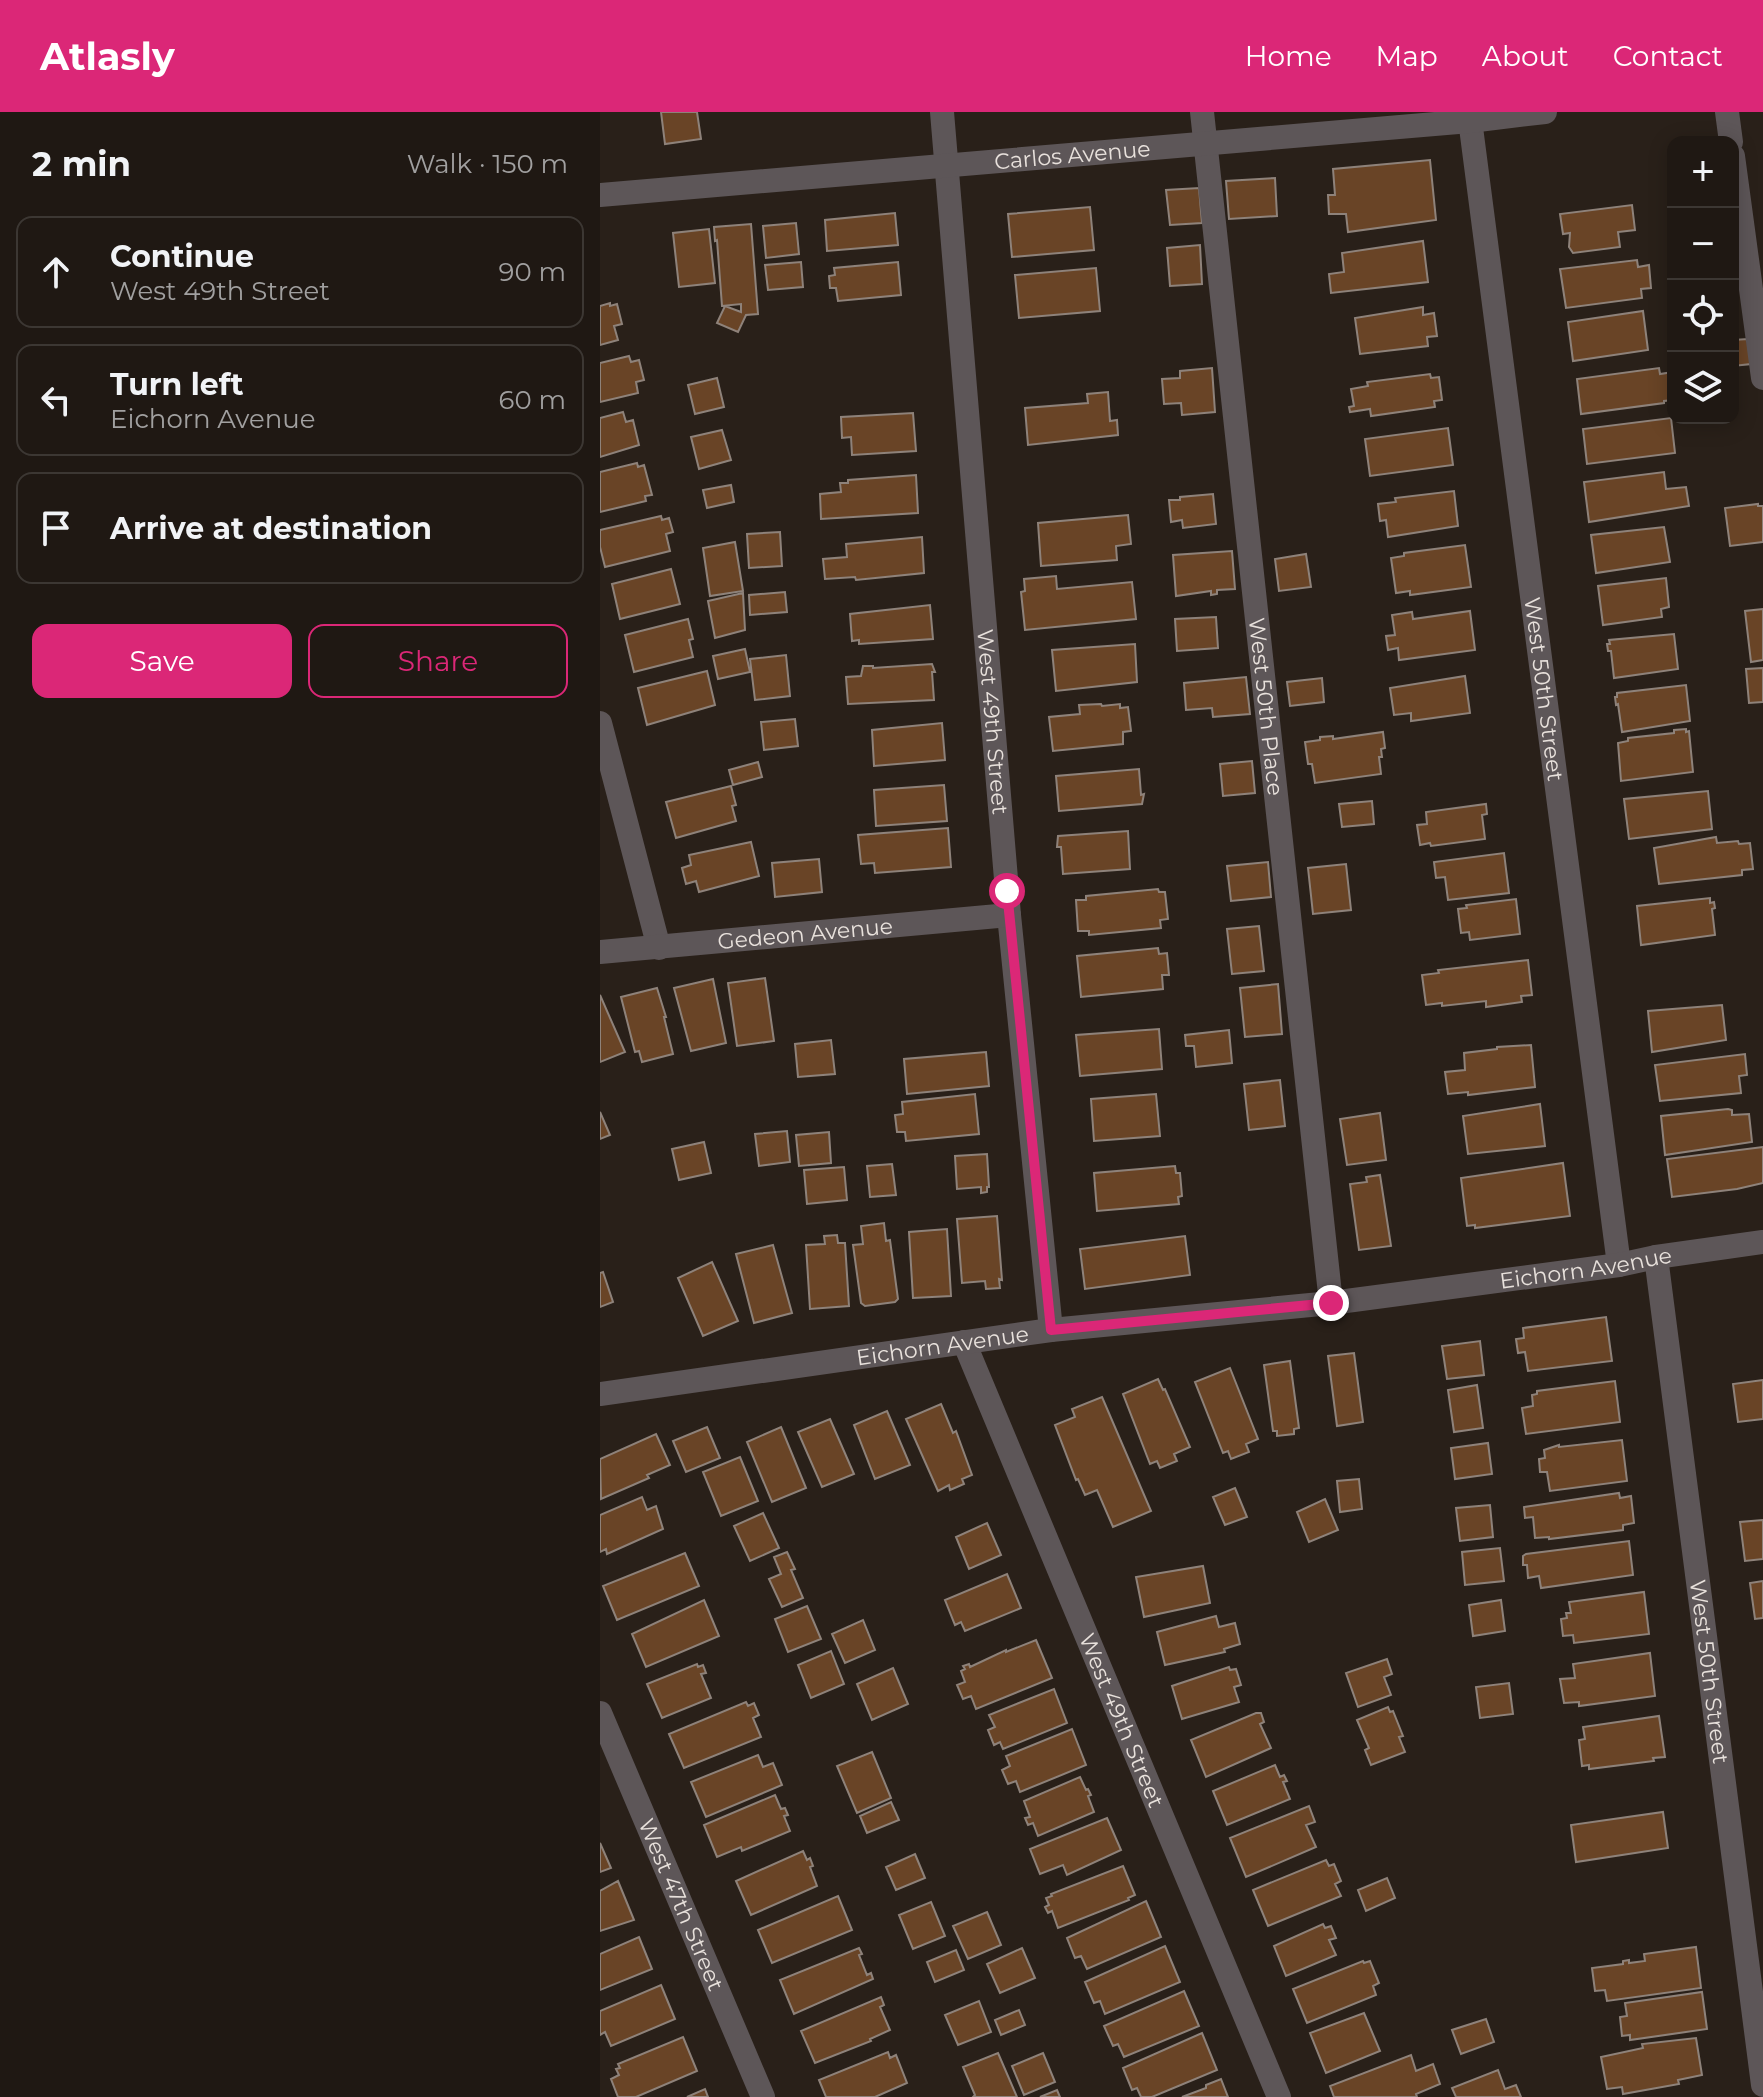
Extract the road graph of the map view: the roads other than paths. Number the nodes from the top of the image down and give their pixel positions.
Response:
1 (942, 112) edge
2 (1202, 112) edge
3 (1545, 112) edge
4 (1727, 112) edge
5 (1470, 117) edge
6 (1730, 136) edge
7 (1205, 143) junction
8 (947, 164) junction
9 (600, 195) edge
10 (1739, 200) edge
11 (1763, 378) edge
12 (600, 723) edge
13 (1009, 915) junction
14 (659, 948) junction
15 (600, 952) edge
16 (1763, 1242) edge
17 (1656, 1257) junction
18 (1619, 1265) junction
19 (1331, 1303) junction
20 (1051, 1330) junction
21 (964, 1342) junction
22 (600, 1394) edge
23 (600, 1713) edge
24 (1763, 2085) edge
25 (763, 2097) edge
26 (1279, 2097) edge

1 - 8 street, West 49th Street
2 - 7 street, West 50th Place
3 - 5 street, Carlos Avenue
4 - 6 street
5 - 7 street, Carlos Avenue
5 - 18 street, West 50th Street
7 - 8 street, Carlos Avenue
7 - 19 street, West 50th Place
8 - 9 street, Carlos Avenue
8 - 13 street, West 49th Street
10 - 11 street
12 - 14 street
13 - 14 street, Gedeon Avenue
13 - 20 street, West 49th Street
14 - 15 street, Gedeon Avenue
16 - 17 street, Eichorn Avenue
17 - 18 street, Eichorn Avenue
17 - 24 street, West 50th Street
18 - 19 street, Eichorn Avenue
19 - 20 street, Eichorn Avenue
20 - 21 street, Eichorn Avenue
21 - 22 street, Eichorn Avenue
21 - 26 street, West 49th Street
23 - 25 street, West 47th Street

